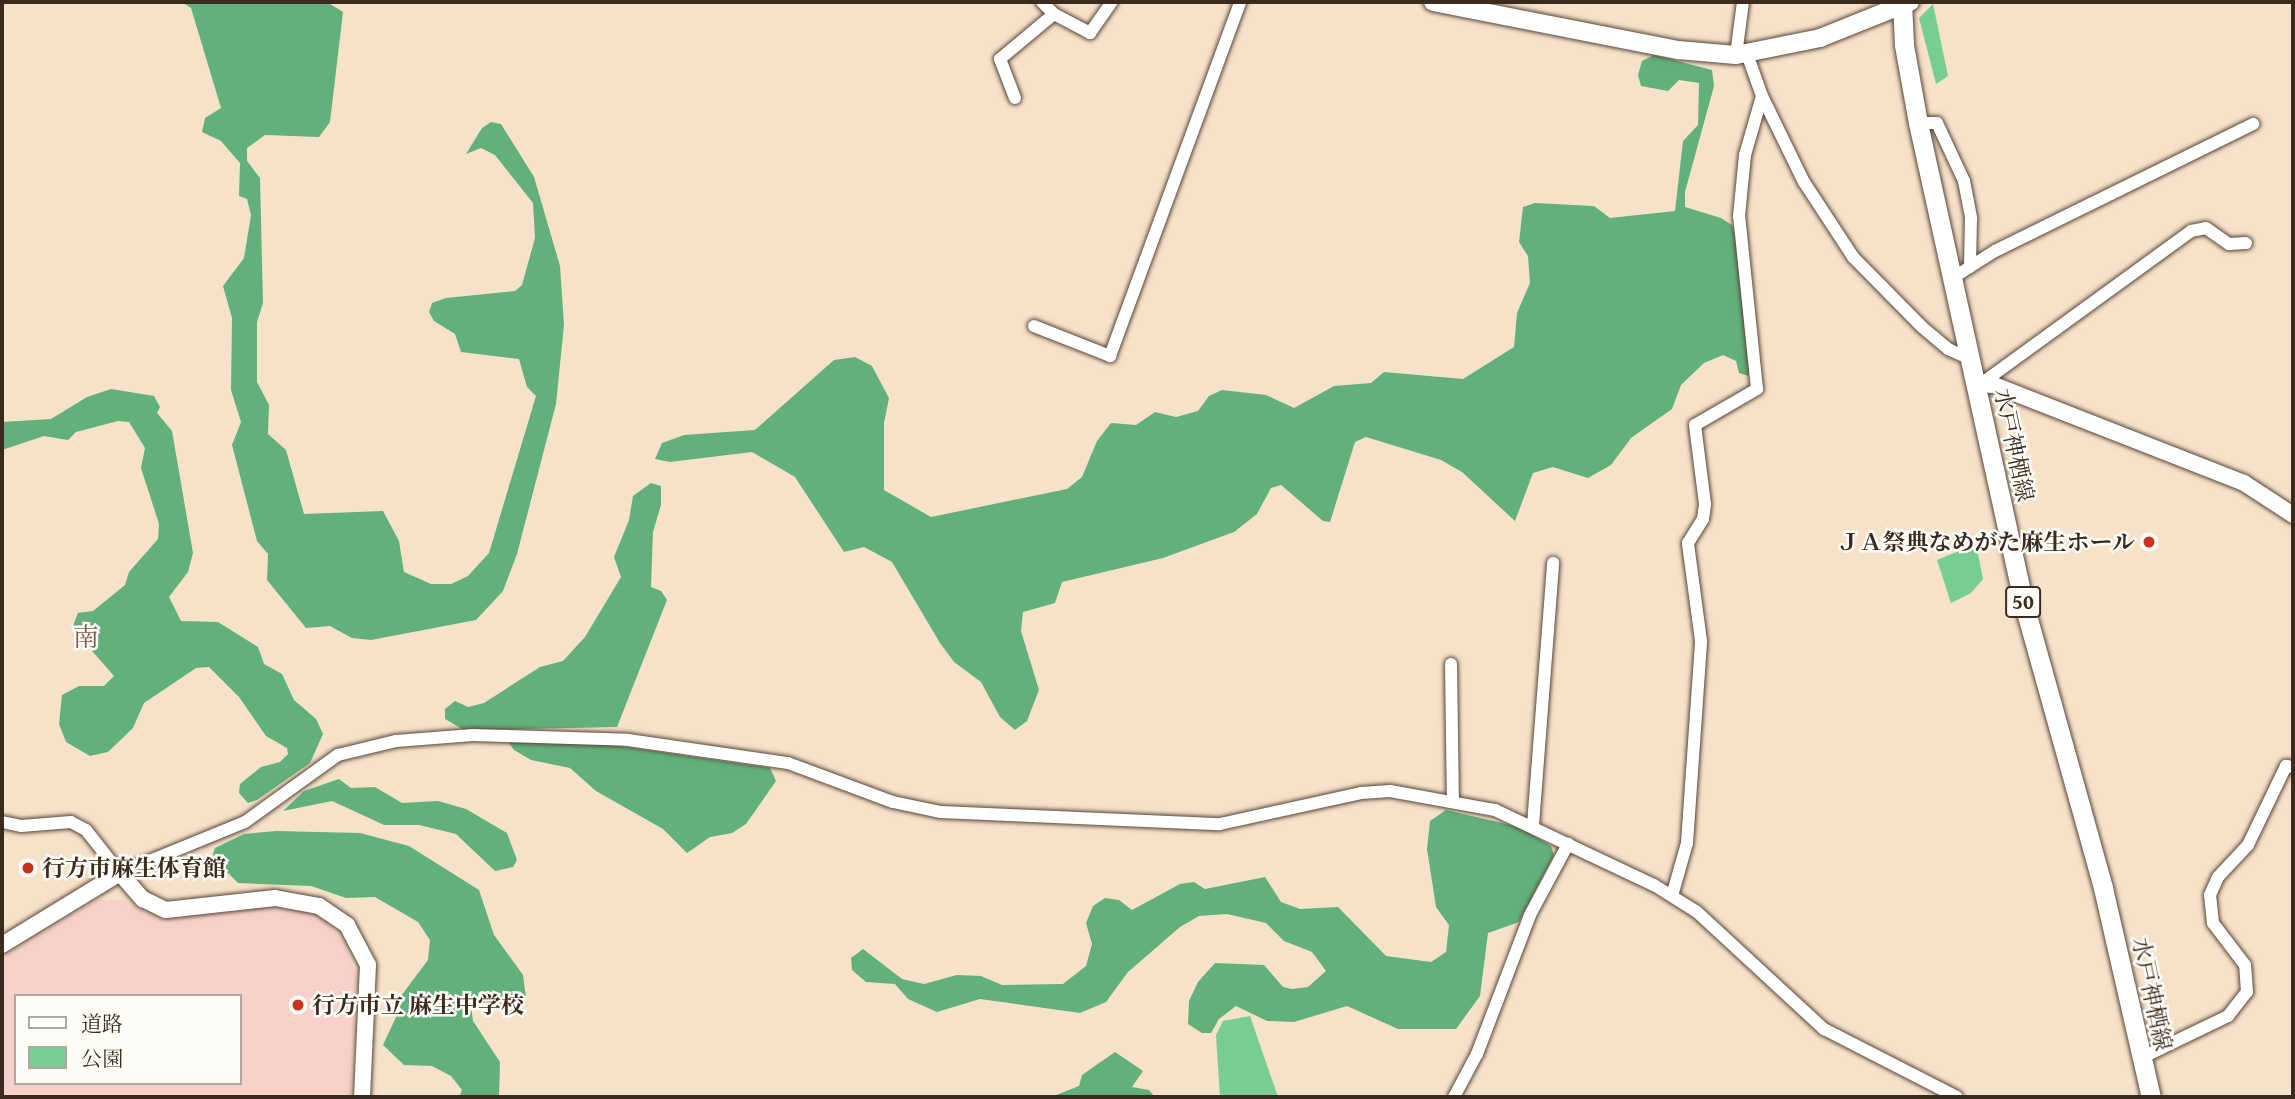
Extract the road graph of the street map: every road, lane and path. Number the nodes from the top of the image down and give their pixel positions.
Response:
1 (1042, 2) edge
2 (1112, 2) edge
3 (1240, 2) edge
4 (1433, 2) edge
5 (1743, 2) edge
6 (1905, 3) edge
7 (1500, 8) edge
8 (1054, 14) junction
9 (1742, 55) junction
10 (1762, 96) junction
11 (1015, 98) dead end
12 (1918, 123) junction
13 (2253, 124) dead end
14 (2246, 243) dead end
15 (1970, 267) junction
16 (1951, 279) junction
17 (1034, 327) dead end
18 (1970, 359) junction
19 (1979, 383) junction
20 (2293, 516) edge
21 (1553, 563) dead end
22 (1451, 664) dead end
23 (2293, 767) edge
24 (1453, 803) junction
25 (2, 822) edge
26 (1533, 825) junction
27 (1568, 844) junction
28 (120, 873) junction
29 (1672, 896) junction
30 (2, 945) edge
31 (2141, 1058) junction
32 (362, 1097) edge
33 (1454, 1097) edge
34 (1957, 1097) edge
35 (2151, 1097) edge

1 - 8 street
2 - 8 street
3 - 17 street
4 - 7 main road
5 - 9 street
6 - 9 main road
6 - 12 main road, 水戸神栖線 / 50
7 - 9 main road
8 - 11 street
9 - 10 street
10 - 18 street
10 - 29 street
12 - 15 street
12 - 16 main road, 水戸神栖線 / 50
13 - 15 street
14 - 19 street
15 - 16 street
16 - 18 main road, 水戸神栖線 / 50
18 - 19 main road, 水戸神栖線 / 50
19 - 20 street
19 - 31 main road, 水戸神栖線 / 50
21 - 26 street
22 - 24 street
23 - 31 street
24 - 26 street
24 - 28 street
25 - 28 street
26 - 27 street
27 - 29 street
27 - 33 street
28 - 30 street
28 - 32 street
29 - 34 street
31 - 35 main road, 水戸神栖線 / 50

